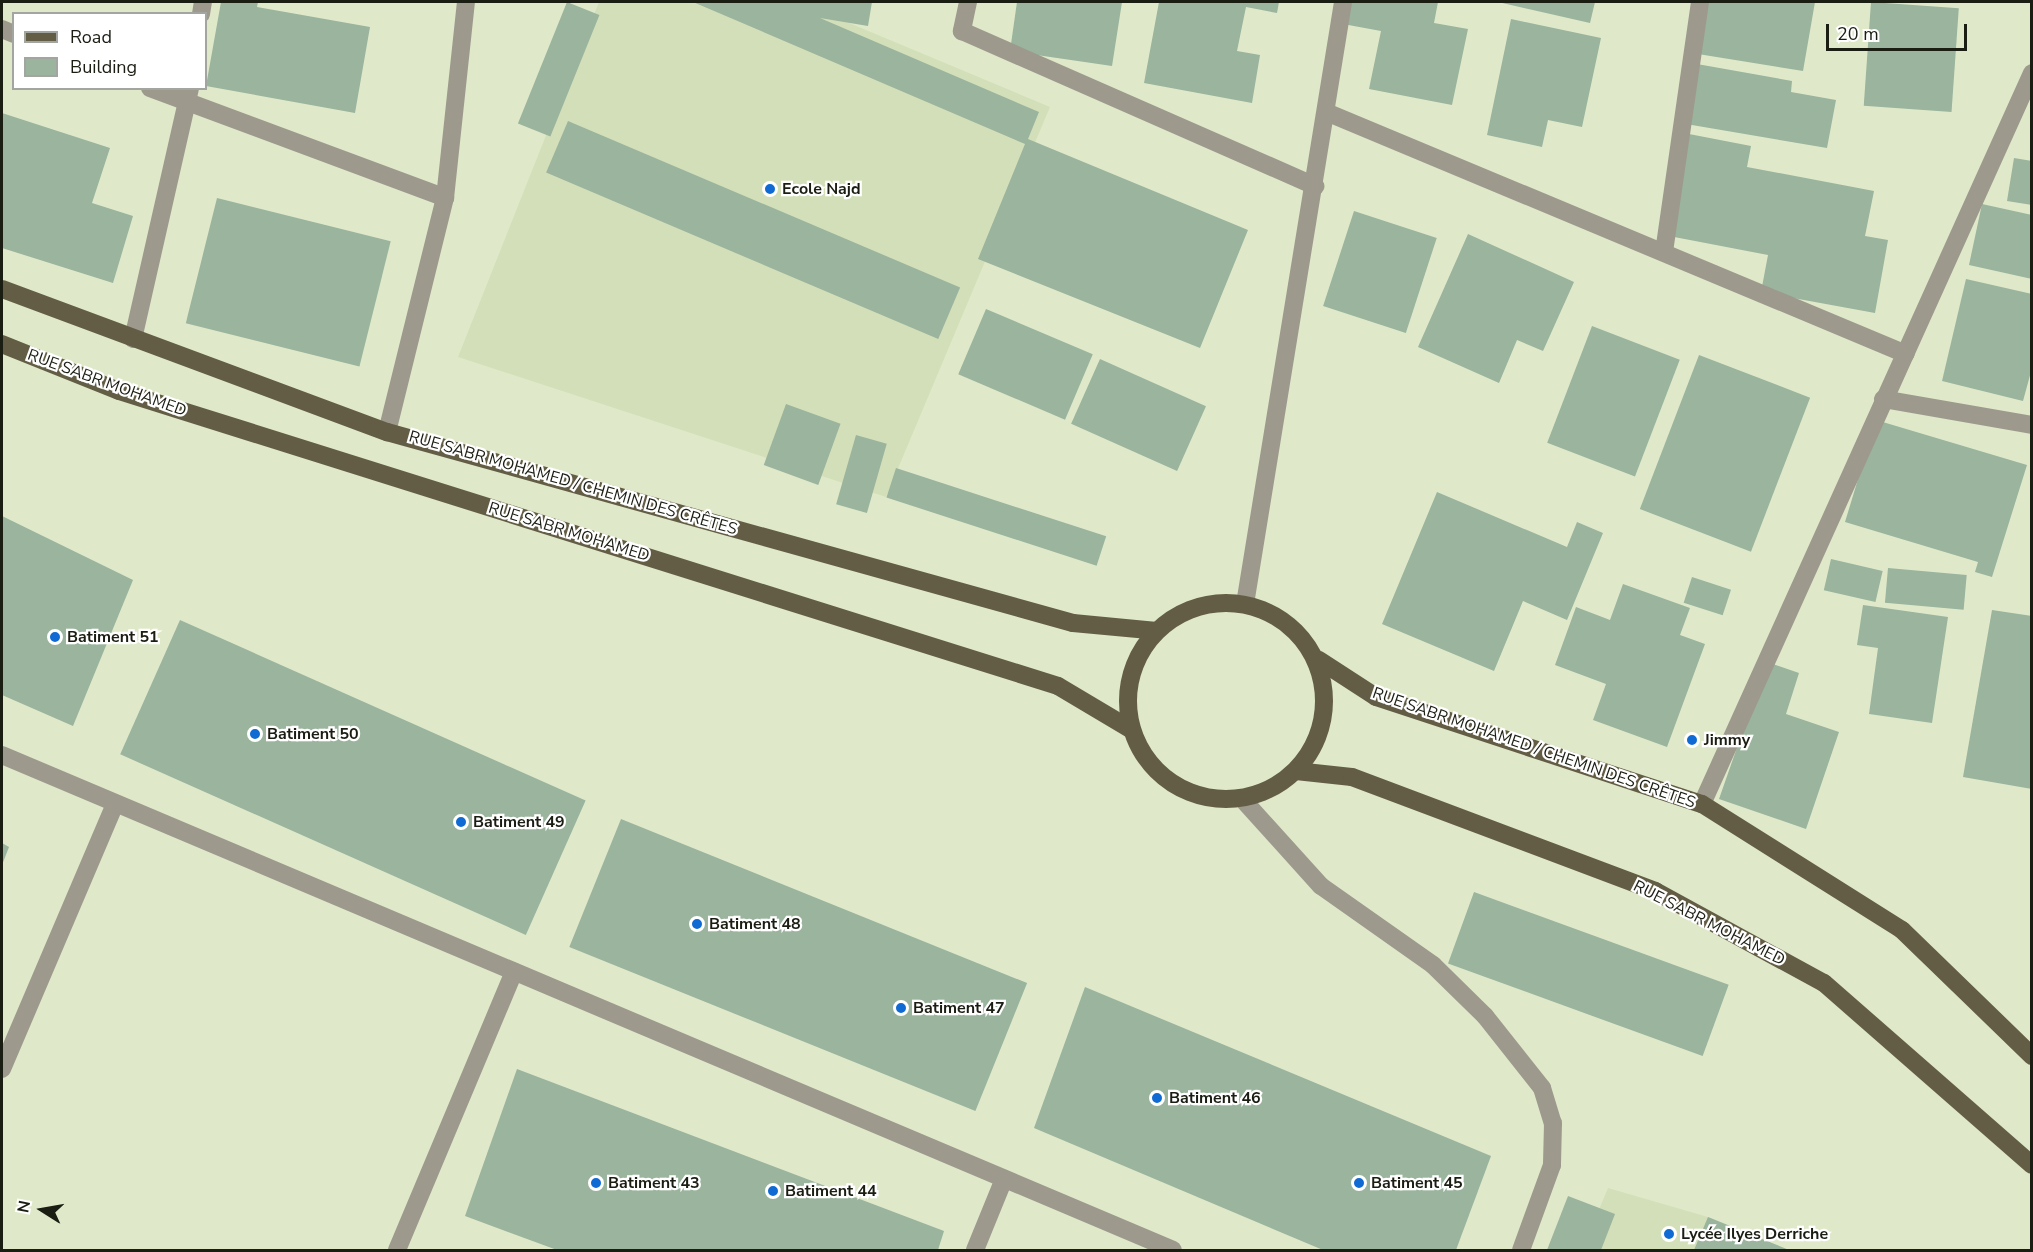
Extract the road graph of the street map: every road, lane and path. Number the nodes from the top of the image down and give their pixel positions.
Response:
1 (466, 2) edge
2 (968, 2) edge
3 (1343, 2) edge
4 (1700, 2) edge
5 (2030, 83) edge
6 (160, 90) edge
7 (189, 96) edge
8 (1326, 112) junction
9 (1315, 186) junction
10 (445, 198) junction
11 (1664, 252) junction
12 (2, 289) edge
13 (133, 339) junction
14 (2, 344) edge
15 (1906, 354) junction
16 (1883, 399) junction
17 (2031, 425) edge
18 (387, 432) junction
19 (1245, 604) junction
20 (1157, 631) junction
21 (1319, 660) junction
22 (1131, 730) junction
23 (2, 755) edge
24 (1296, 771) junction
25 (1245, 802) junction
26 (115, 804) junction
27 (1702, 804) junction
28 (514, 972) junction
29 (2031, 1056) edge
30 (2, 1069) edge
31 (2031, 1165) edge
32 (1004, 1179) junction
33 (398, 1250) edge
34 (975, 1251) edge
35 (1173, 1251) edge
36 (1521, 1251) edge

1 - 10 street
2 - 9 street
3 - 8 street
4 - 11 street
5 - 15 street
6 - 7 street
7 - 10 street
7 - 13 street
8 - 9 street
8 - 11 street
9 - 19 street
10 - 18 street
11 - 15 street
12 - 13 main road, RUE SABR MOHAMED / CHEMIN DES CRÊTES
13 - 18 main road, RUE SABR MOHAMED / CHEMIN DES CRÊTES
14 - 22 main road, RUE SABR MOHAMED
15 - 16 street
16 - 17 street
16 - 27 street
18 - 20 main road, RUE SABR MOHAMED / CHEMIN DES CRÊTES
19 - 20 main road
19 - 21 main road
20 - 22 main road
21 - 24 main road
21 - 27 main road, RUE SABR MOHAMED / CHEMIN DES CRÊTES
22 - 25 main road
23 - 26 street
24 - 25 main road
24 - 31 main road, RUE SABR MOHAMED
25 - 36 street
26 - 28 street
26 - 30 street
27 - 29 main road, RUE SABR MOHAMED / CHEMIN DES CRÊTES
28 - 32 street
28 - 33 street
32 - 34 street
32 - 35 street

